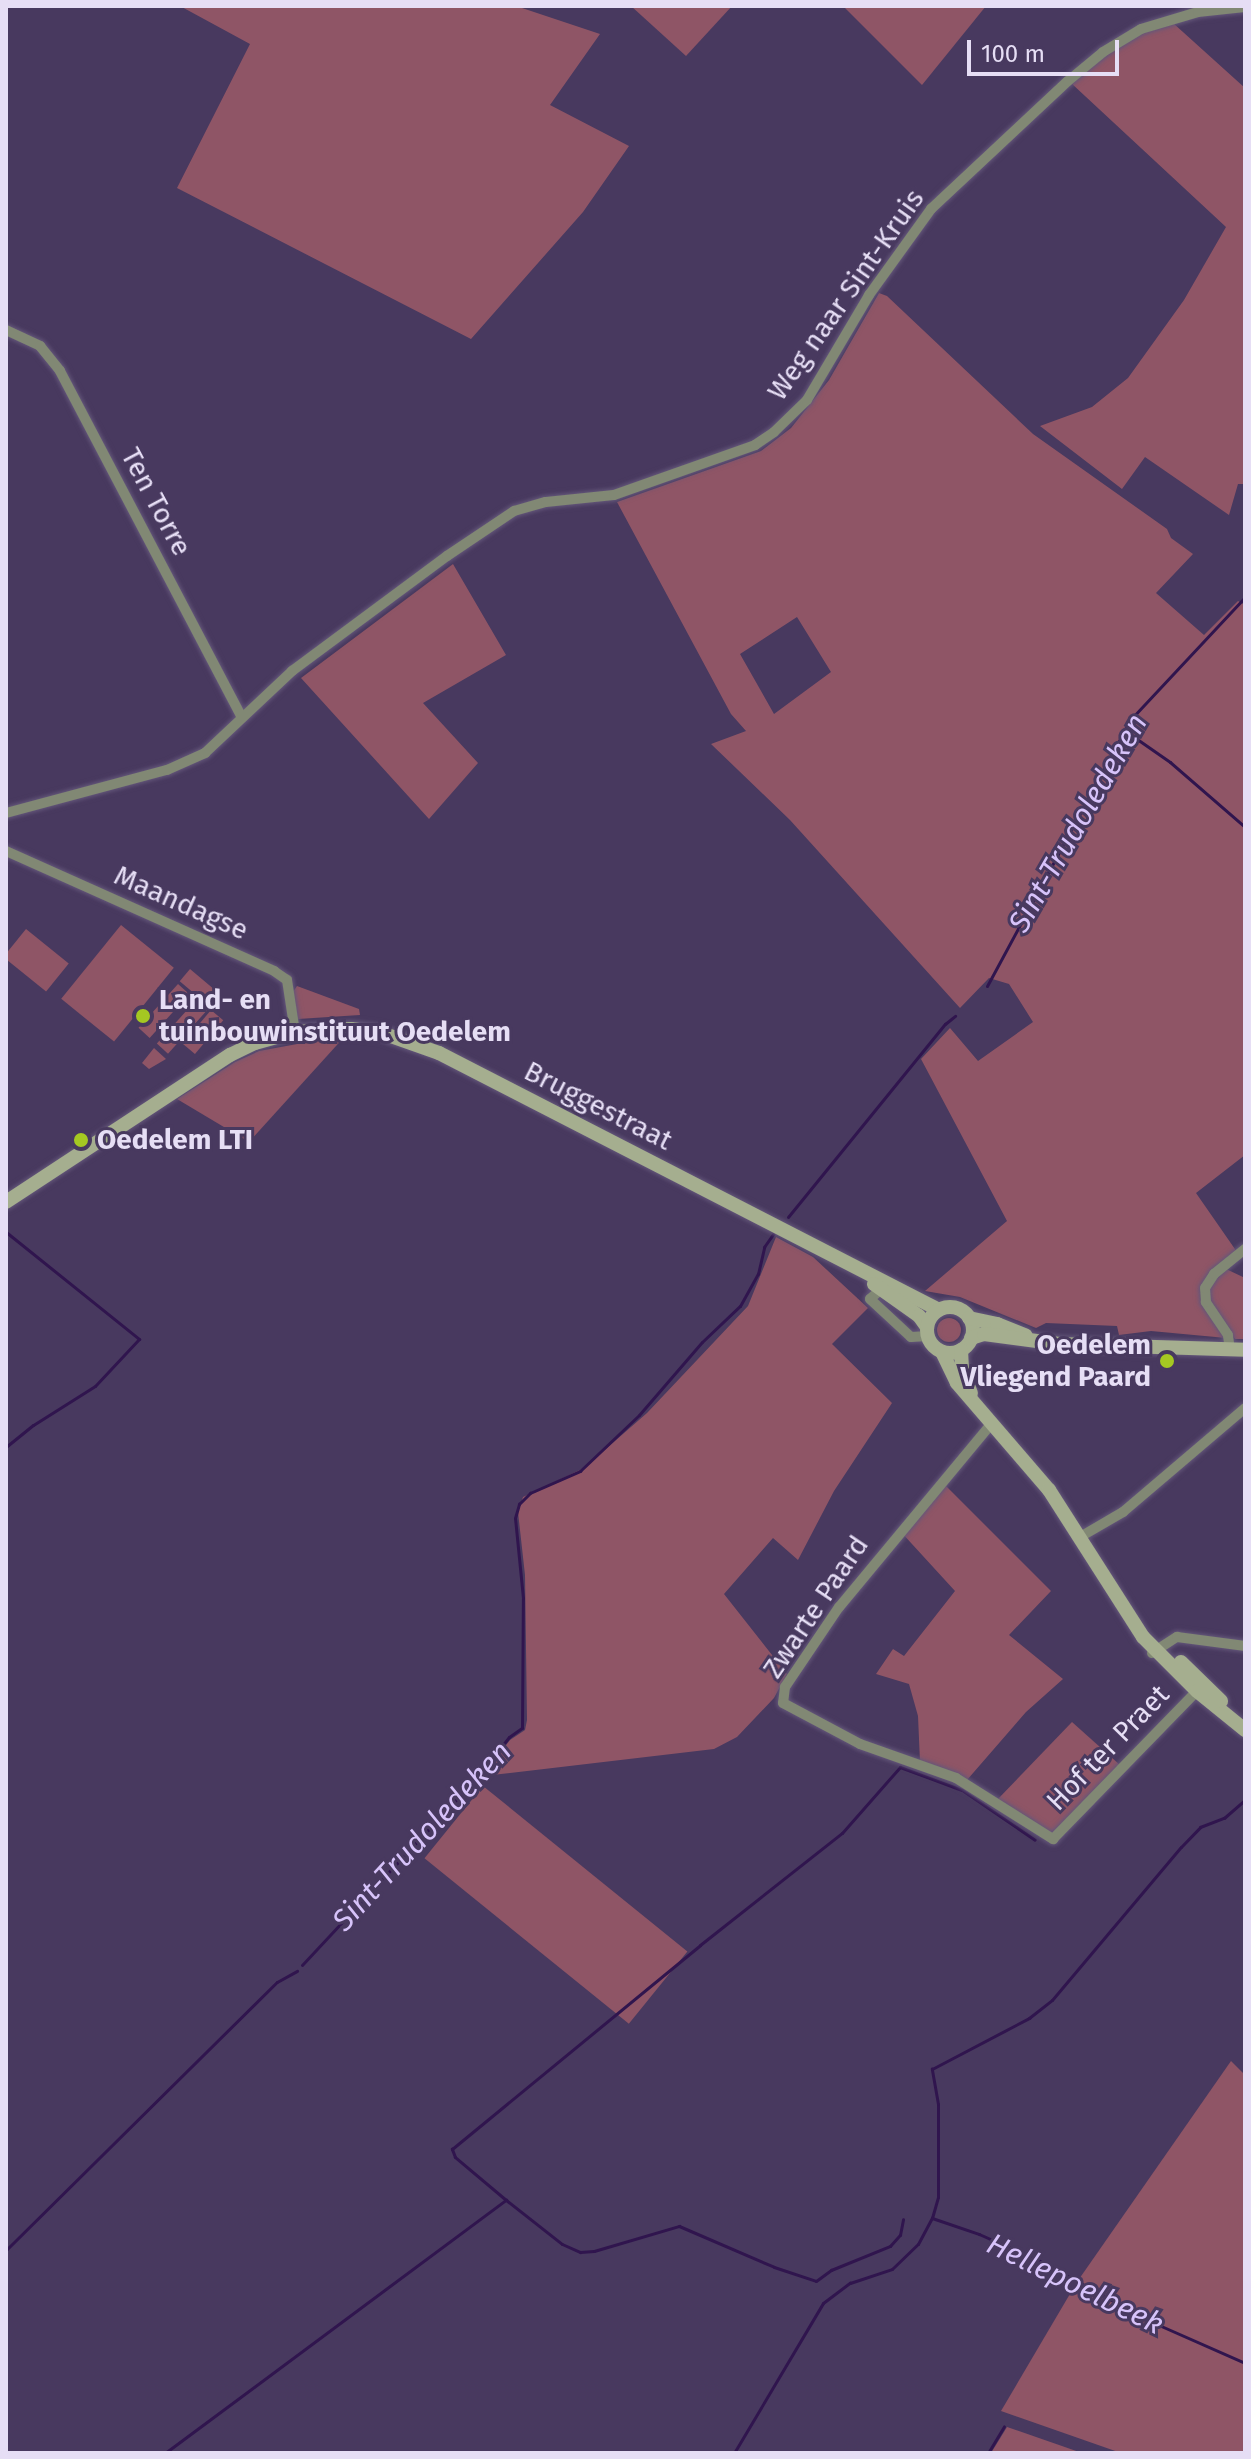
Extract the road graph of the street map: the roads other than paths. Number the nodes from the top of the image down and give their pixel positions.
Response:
1 (1245, 7) edge
2 (6, 330) edge
3 (242, 717) junction
4 (6, 813) edge
5 (6, 851) edge
6 (295, 1032) junction
7 (6, 1202) edge
8 (1245, 1249) edge
9 (884, 1286) junction
10 (939, 1310) junction
11 (969, 1318) junction
12 (927, 1331) junction
13 (1037, 1342) junction
14 (966, 1344) junction
15 (1238, 1350) edge
16 (942, 1352) junction
17 (971, 1398) junction
18 (1245, 1408) edge
19 (992, 1423) junction
20 (1080, 1537) junction
21 (1245, 1646) edge
22 (1155, 1649) junction
23 (1200, 1687) junction
24 (1244, 1730) edge
25 (921, 1765) joint

1 - 3 street, Weg naar Sint-Kruis
2 - 3 street, Ten Torre
3 - 4 street, Weg naar Sint-Kruis
5 - 6 street, Maandagse
6 - 7 main road, Bruggestraat
6 - 9 main road, Bruggestraat
8 - 15 street
9 - 10 main road, Bruggestraat
9 - 12 main road, Bruggestraat
9 - 12 street
10 - 11 main road
10 - 12 main road
11 - 13 main road
11 - 14 main road
12 - 16 main road
13 - 14 main road
13 - 15 main road
14 - 16 main road
14 - 17 main road
16 - 17 main road
17 - 19 main road
18 - 20 street
19 - 20 main road
19 - 25 street, Zwarte Paard
20 - 22 main road
21 - 22 street
22 - 23 main road
23 - 24 main road
23 - 25 street, Hof ter Praet

